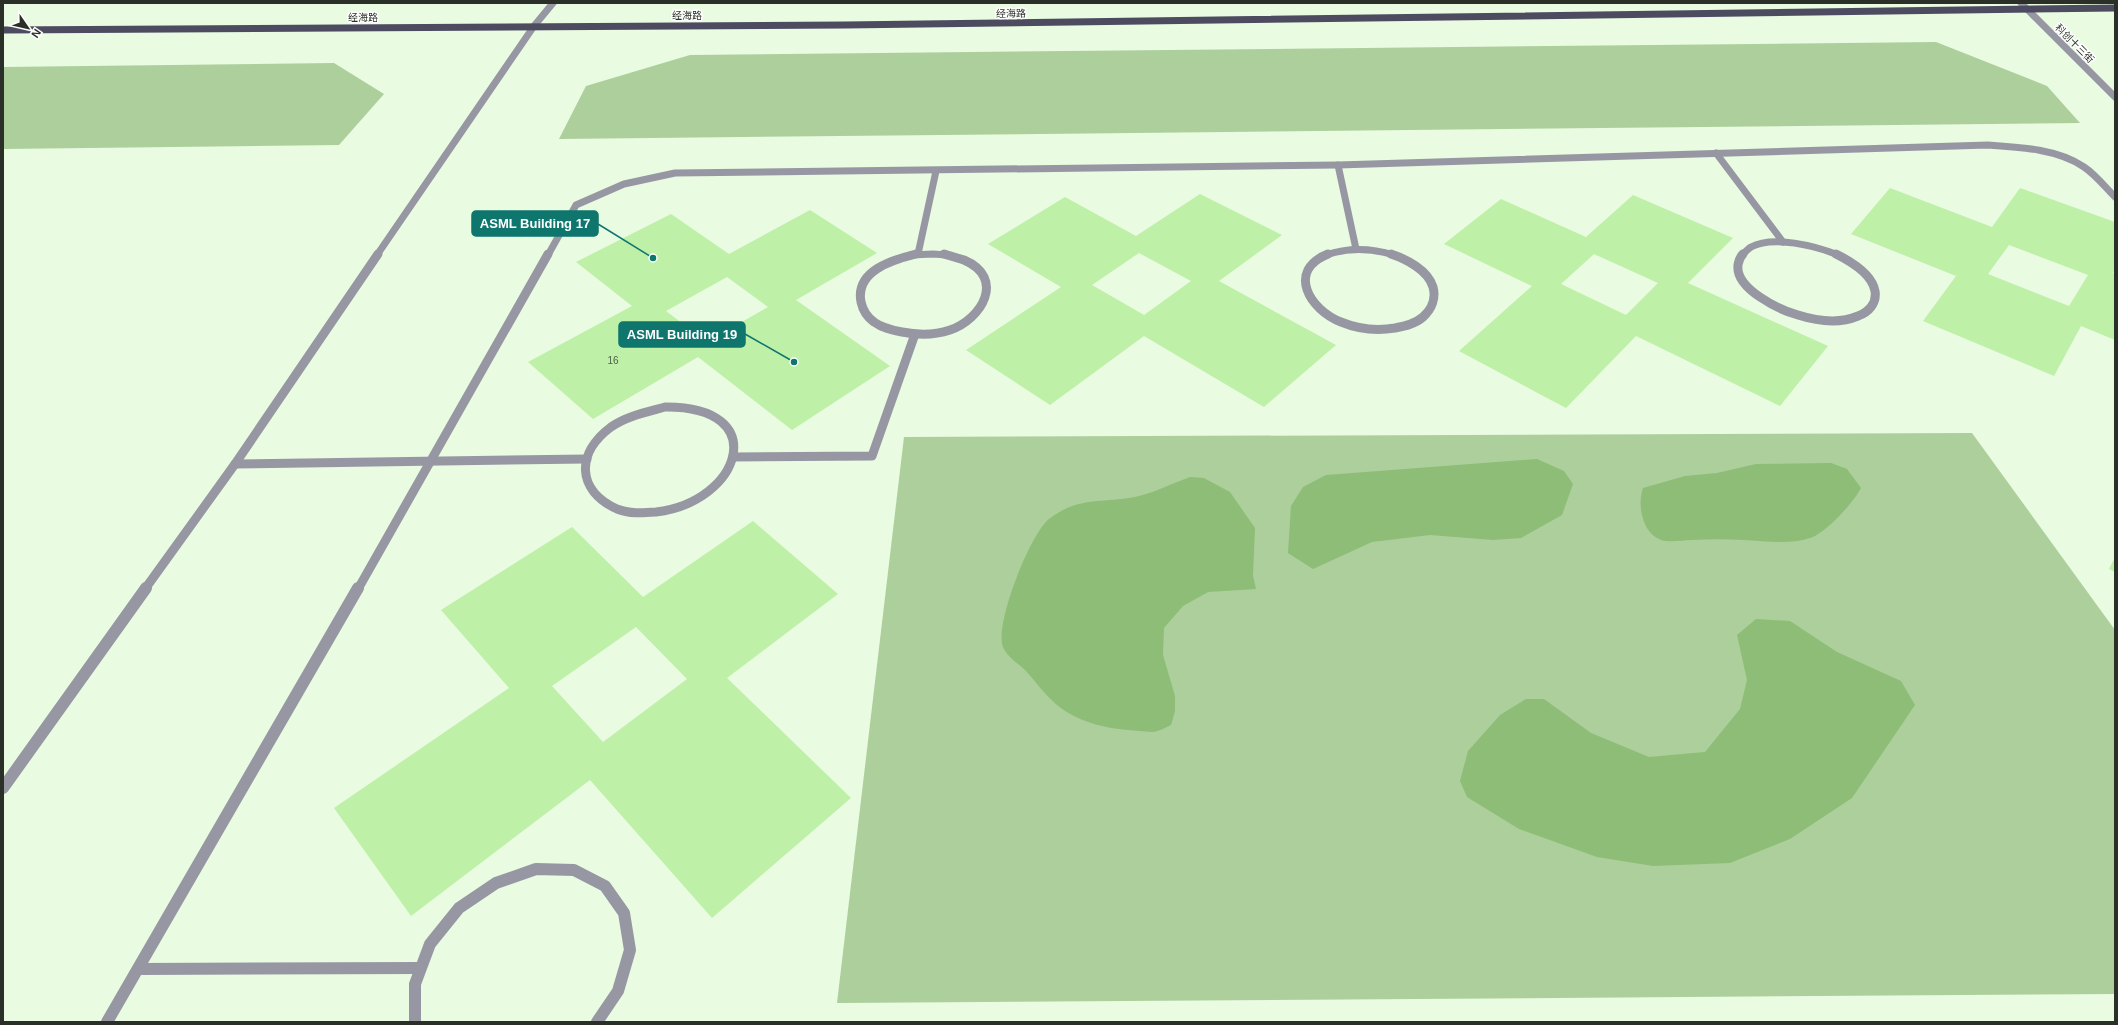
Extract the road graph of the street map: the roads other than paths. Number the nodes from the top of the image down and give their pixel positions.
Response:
1 (553, 3) edge
2 (2021, 3) edge
3 (2115, 8) edge
4 (2028, 9) junction
5 (534, 26) junction
6 (3, 30) edge
7 (2115, 97) edge
8 (1716, 154) junction
9 (1338, 165) junction
10 (936, 171) junction
11 (2115, 197) edge
12 (1783, 242) junction
13 (1356, 249) junction
14 (918, 254) junction
15 (916, 334) junction
16 (733, 457) junction
17 (588, 459) junction
18 (432, 461) junction
19 (235, 464) junction
20 (3, 788) edge
21 (420, 968) junction
22 (138, 969) junction
23 (107, 1022) edge
24 (415, 1022) edge
25 (597, 1022) edge

1 - 5 street
2 - 4 street, 科创十三街
3 - 4 main road, 经海路
4 - 5 main road, 经海路
4 - 7 street, 科创十三街
5 - 6 main road, 经海路
5 - 19 street
8 - 9 street
8 - 11 street
8 - 12 street
9 - 10 street
9 - 13 street
10 - 14 street
10 - 18 street
12 - 12 street
13 - 13 street
14 - 15 street
14 - 15 street
15 - 16 street
16 - 17 street
16 - 17 street
17 - 18 street
18 - 19 street
18 - 22 street
19 - 20 street
21 - 22 street
21 - 24 street
21 - 25 street
22 - 23 street

